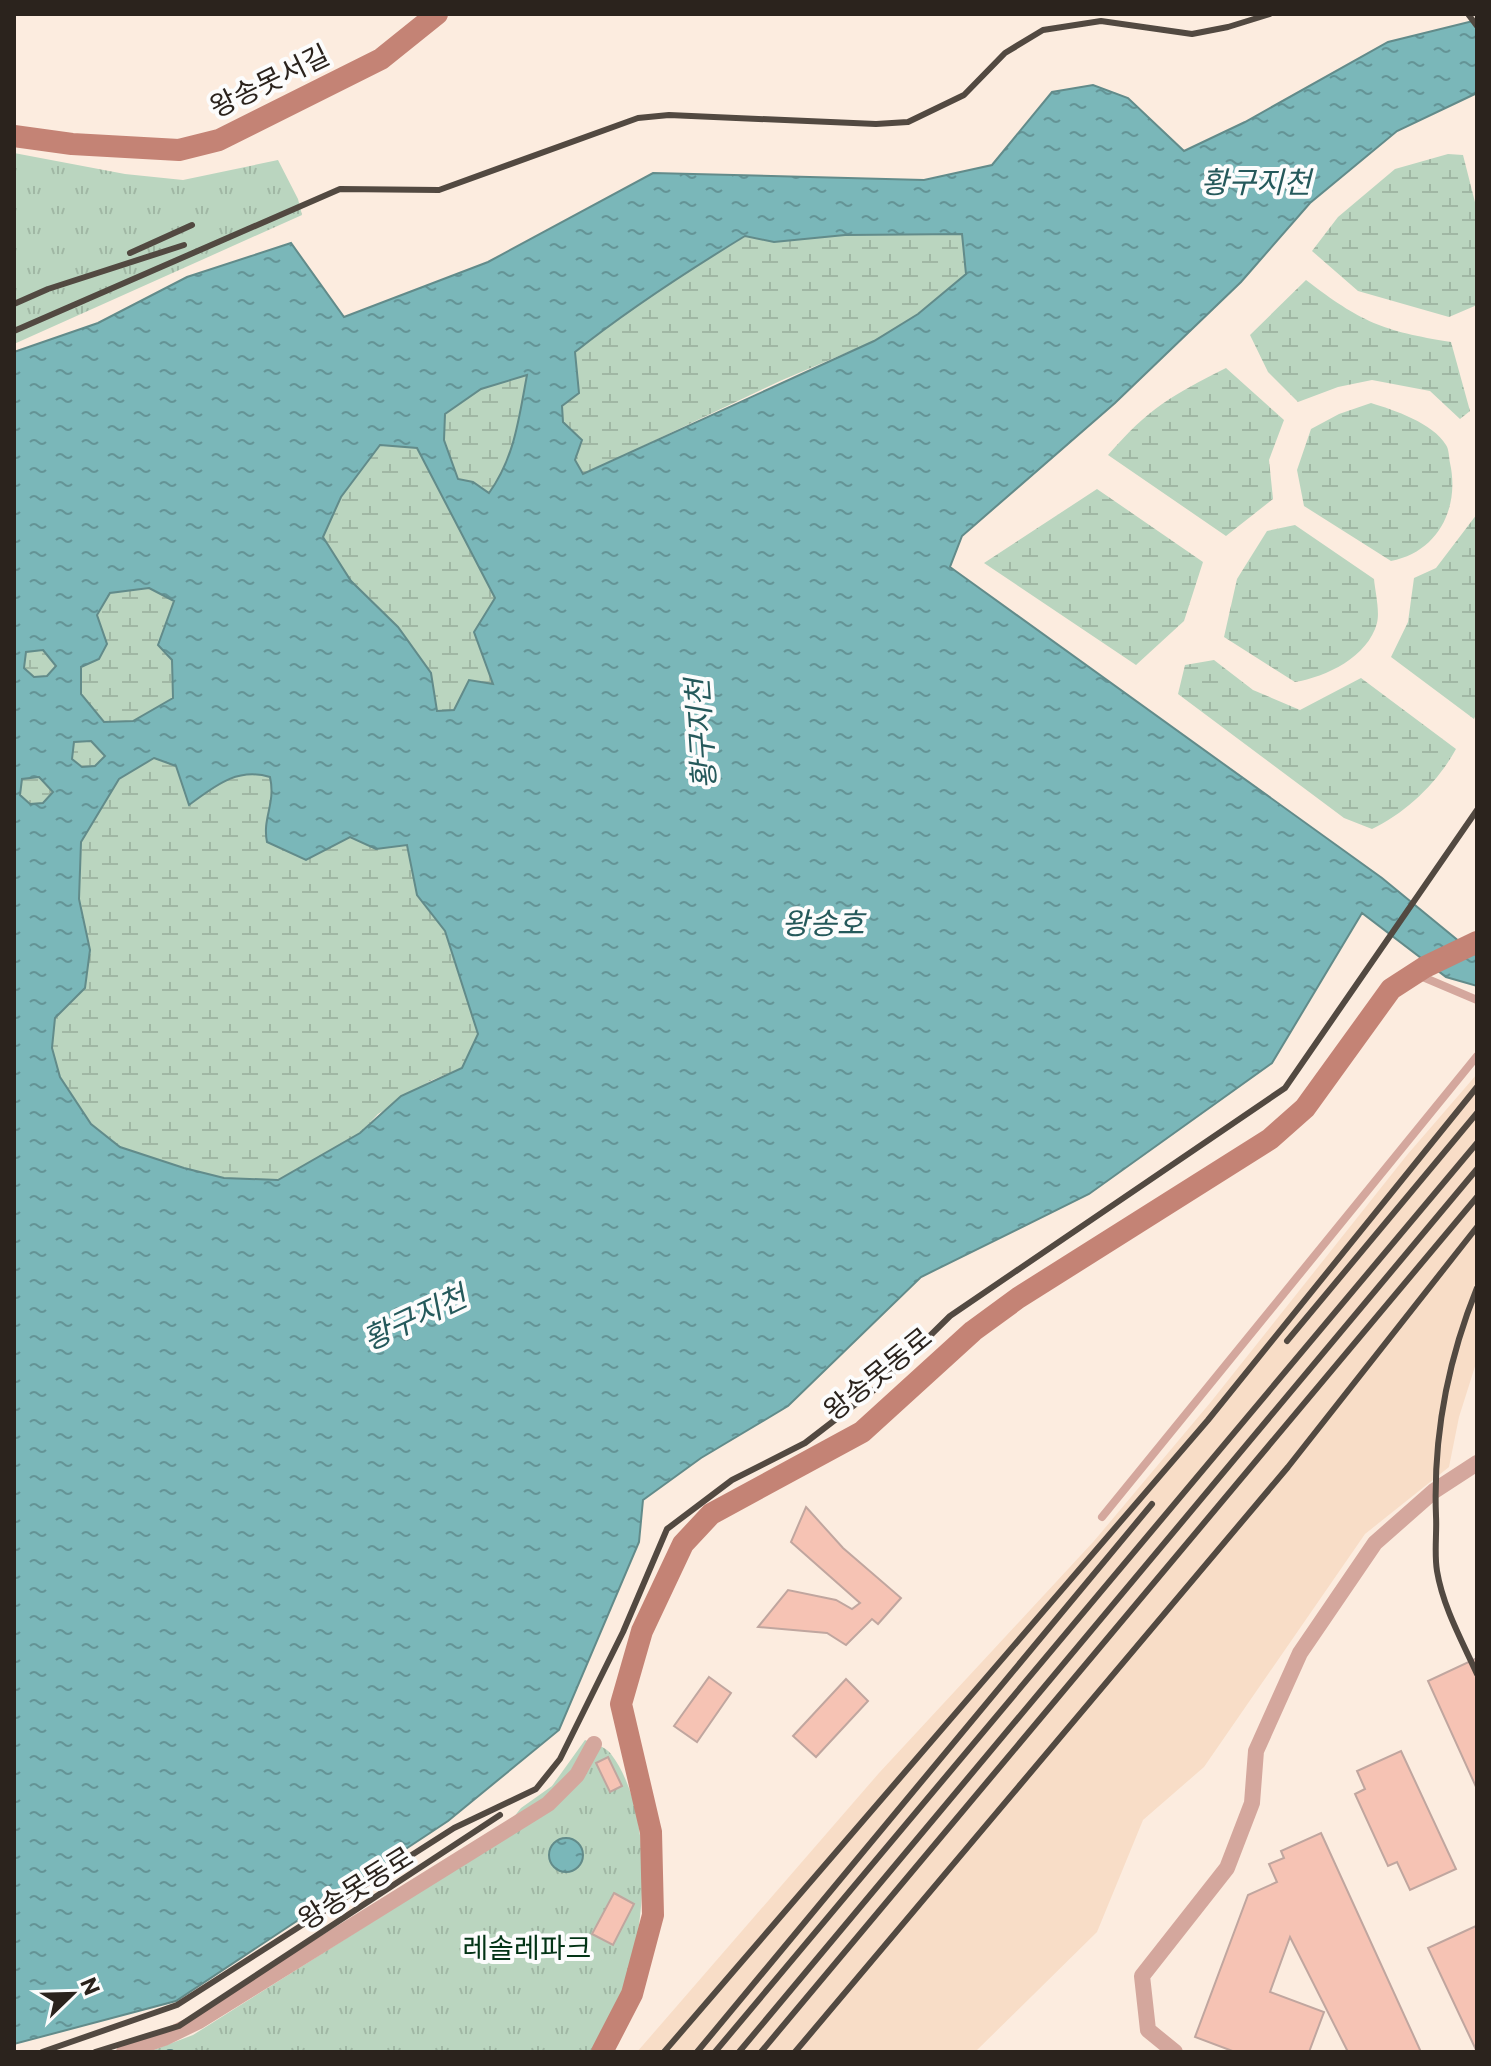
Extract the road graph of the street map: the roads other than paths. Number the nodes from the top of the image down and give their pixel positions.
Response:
1 (437, 14) edge
2 (14, 136) edge
3 (1477, 942) edge
4 (1419, 970) junction
5 (1477, 1000) edge
6 (1477, 1056) edge
7 (1477, 1463) edge
8 (1102, 1517) dead end
9 (594, 1744) dead end
10 (124, 2052) edge
11 (602, 2052) edge
12 (1175, 2052) edge

1 - 2 street, 왕송못서길
3 - 4 street, 왕송못동로
4 - 5 lane
4 - 11 street, 왕송못동로
6 - 8 lane
7 - 12 street
9 - 10 street, 왕송못동로

